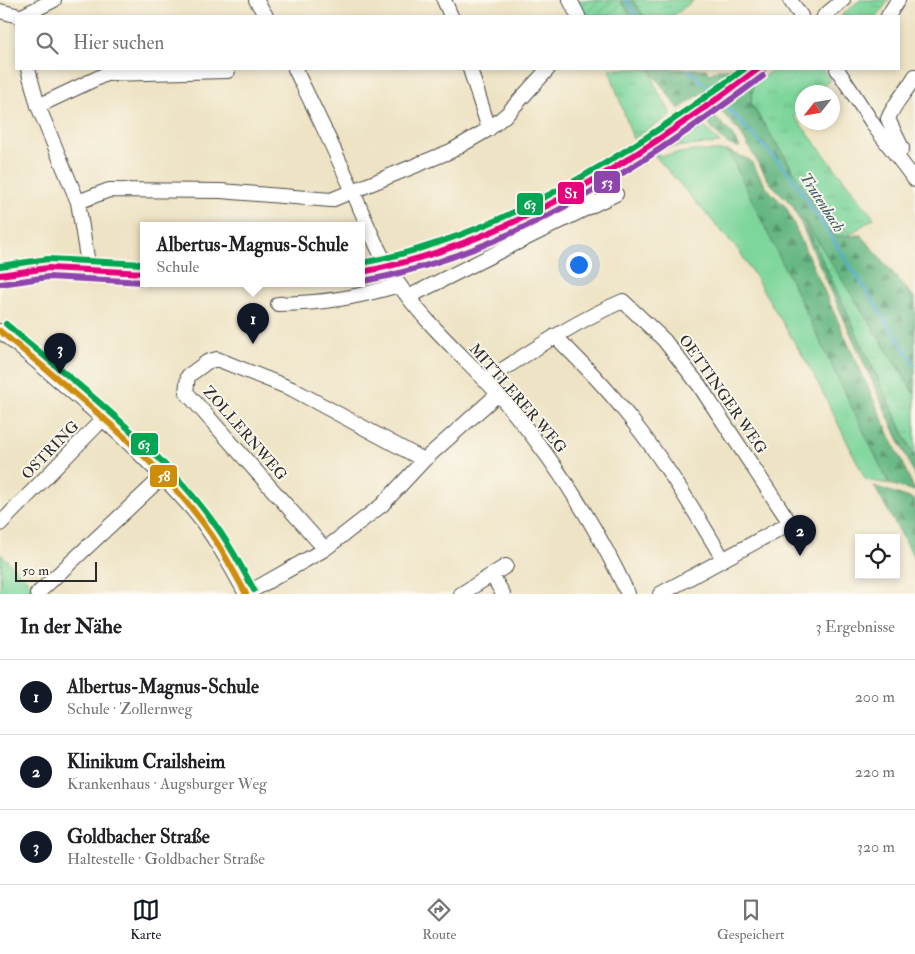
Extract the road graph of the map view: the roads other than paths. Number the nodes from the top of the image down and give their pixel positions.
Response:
1 (54, 0) edge
2 (256, 0) edge
3 (570, 0) edge
4 (790, 0) edge
5 (843, 0) edge
6 (898, 0) edge
7 (0, 11) edge
8 (17, 15) edge
9 (23, 15) edge
10 (265, 15) edge
11 (578, 15) edge
12 (800, 15) edge
13 (825, 15) edge
14 (889, 15) edge
15 (28, 70) edge
16 (295, 70) edge
17 (470, 70) edge
18 (547, 70) edge
19 (757, 70) edge
20 (838, 70) edge
21 (228, 71) dead end
22 (915, 76) edge
23 (38, 106) junction
24 (489, 129) junction
25 (897, 156) junction
26 (915, 180) edge
27 (582, 185) junction
28 (353, 192) junction
29 (616, 194) dead end
30 (78, 202) junction
31 (593, 205) junction
32 (388, 268) junction
33 (89, 270) junction
34 (365, 272) edge
35 (140, 273) edge
36 (0, 275) edge
37 (399, 285) junction
38 (408, 297) junction
39 (278, 304) dead end
40 (0, 331) edge
41 (554, 336) junction
42 (485, 381) junction
43 (498, 394) junction
44 (103, 419) junction
45 (424, 460) junction
46 (162, 477) junction
47 (0, 524) edge
48 (325, 549) junction
49 (723, 559) junction
50 (506, 566) dead end
51 (492, 575) junction
52 (37, 594) edge
53 (246, 594) edge
54 (461, 594) edge
55 (503, 594) edge
56 (628, 594) edge
57 (660, 594) edge

1 - 9 street
2 - 10 street
3 - 11 street
4 - 12 street
5 - 13 street
6 - 14 street
7 - 8 street
15 - 23 street
16 - 28 street, MITTLERER WEG
17 - 24 street
18 - 24 street
19 - 27 street
20 - 25 street
21 - 23 street
22 - 25 street
23 - 30 street
24 - 28 street
25 - 26 street
27 - 31 street
27 - 32 street
28 - 30 street
28 - 32 street, MITTLERER WEG
29 - 31 street
30 - 33 street
31 - 38 street
32 - 34 street
32 - 37 street, MITTLERER WEG
33 - 35 street
33 - 36 street
37 - 38 street, MITTLERER WEG
37 - 39 street
38 - 42 street, MITTLERER WEG
40 - 44 street
41 - 42 street, OETTINGER WEG
41 - 49 street
41 - 49 street, OETTINGER WEG
42 - 43 street, MITTLERER WEG
43 - 45 street
43 - 56 street, MITTLERER WEG
44 - 46 street
44 - 47 street, OSTRING
45 - 48 street
45 - 48 street, ZOLLERNWEG
46 - 52 street
46 - 53 street
48 - 53 street
49 - 57 street
50 - 51 street
51 - 54 street
51 - 55 street

